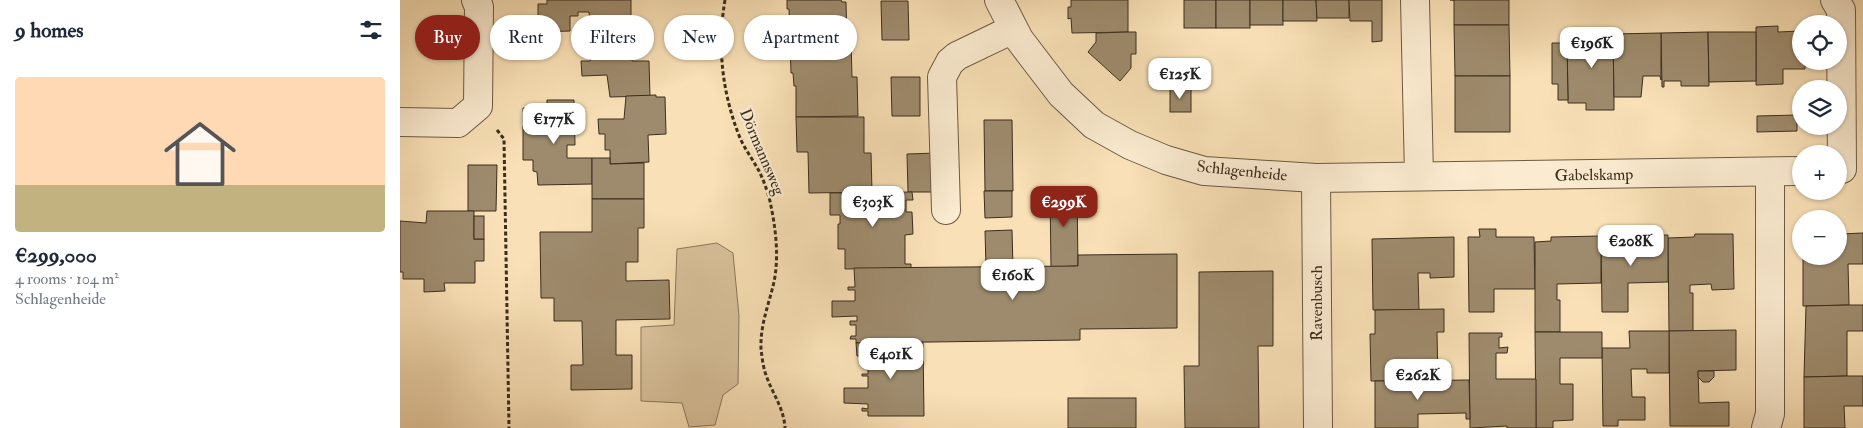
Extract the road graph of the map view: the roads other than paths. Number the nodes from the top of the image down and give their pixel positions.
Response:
1 (476, 0) edge
2 (999, 0) edge
3 (1416, 0) edge
4 (1835, 0) edge
5 (1013, 29) junction
6 (400, 122) edge
7 (1848, 168) edge
8 (1792, 172) edge
9 (1770, 173) junction
10 (1418, 176) junction
11 (1316, 178) junction
12 (946, 210) dead end
13 (1318, 428) edge
14 (1766, 428) edge

1 - 6 street
2 - 5 street, Schlagenheide
3 - 10 street
4 - 7 street
5 - 11 street, Schlagenheide
5 - 12 street
8 - 9 street, Gabelskamp
9 - 10 street, Gabelskamp
9 - 14 street
10 - 11 street, Gabelskamp
11 - 13 street, Ravenbusch

